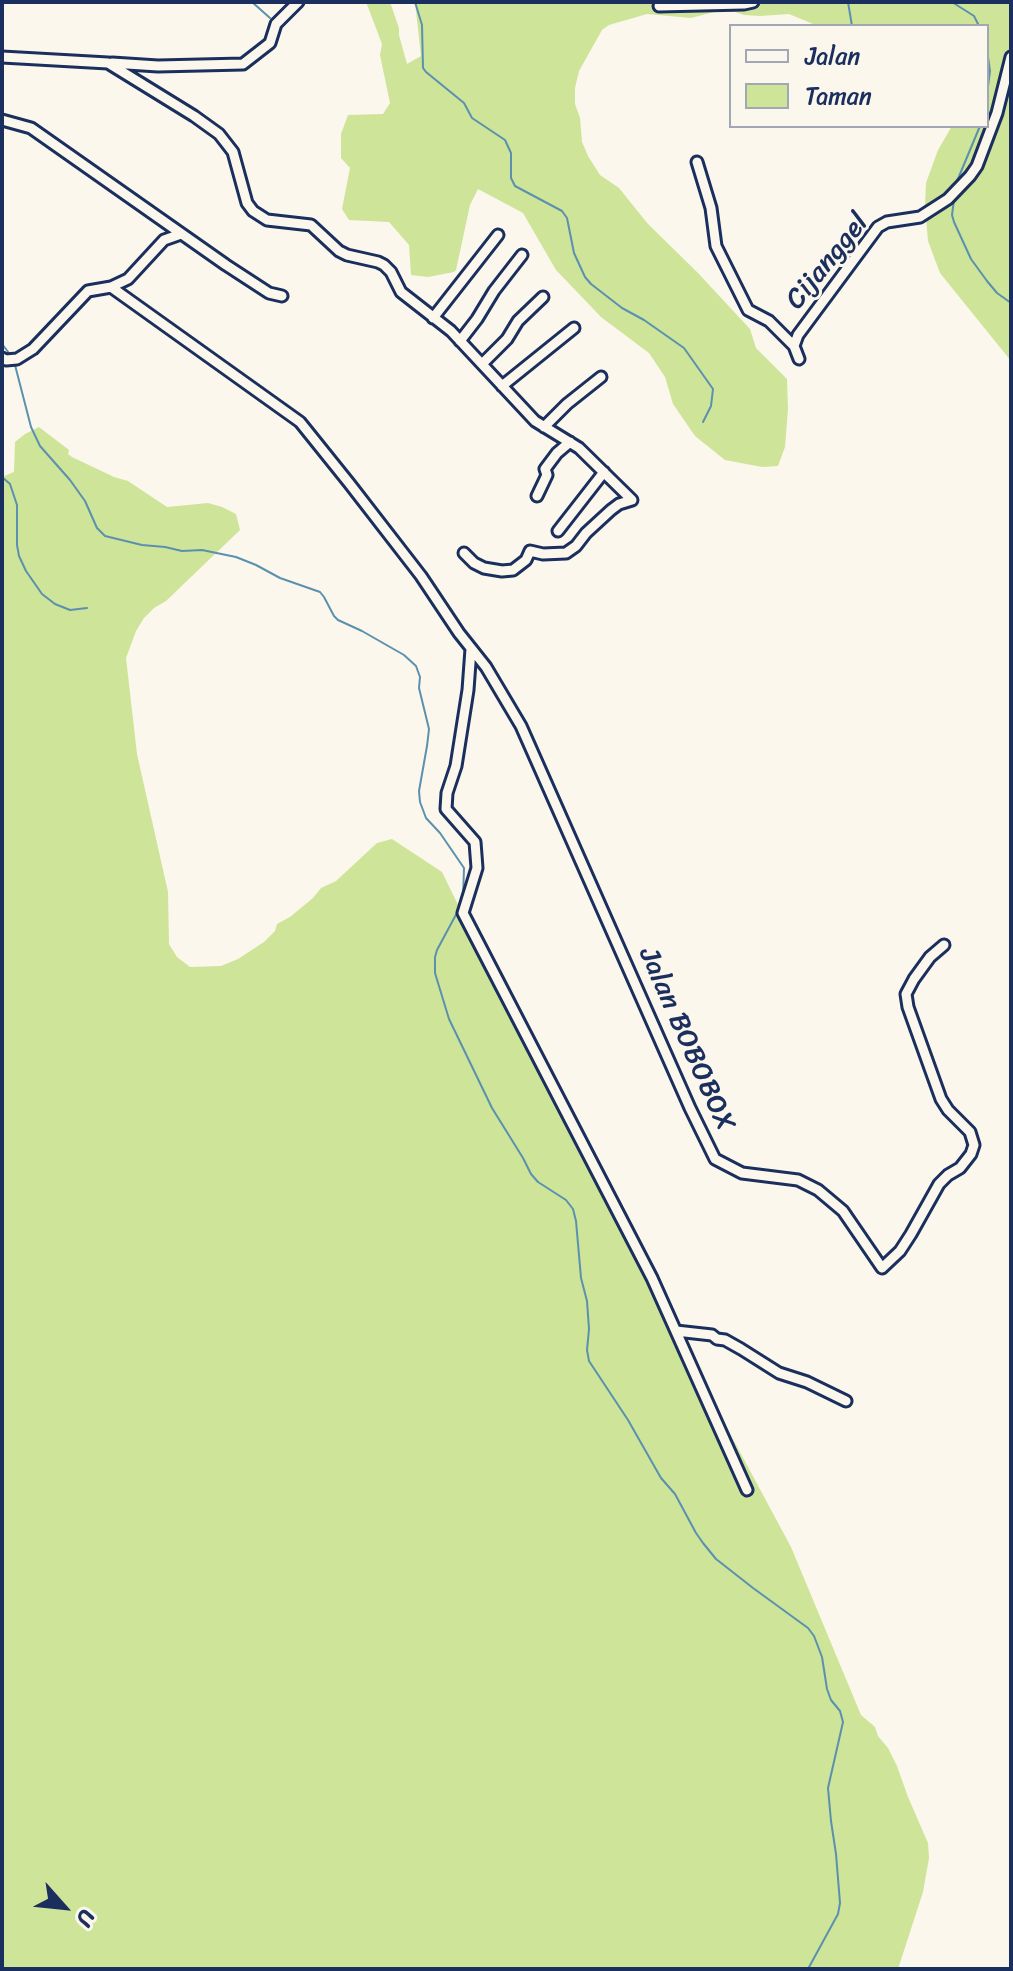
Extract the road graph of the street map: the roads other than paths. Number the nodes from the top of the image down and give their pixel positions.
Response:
1 (298, 2) edge
2 (753, 2) edge
3 (659, 6) dead end
4 (1011, 57) edge
5 (2, 60) edge
6 (108, 63) junction
7 (2, 120) edge
8 (697, 162) dead end
9 (181, 234) junction
10 (498, 235) dead end
11 (522, 255) dead end
12 (111, 287) junction
13 (282, 296) dead end
14 (543, 297) dead end
15 (436, 320) junction
16 (574, 328) dead end
17 (460, 341) junction
18 (794, 346) junction
19 (2, 358) edge
20 (799, 359) dead end
21 (482, 364) junction
22 (601, 377) dead end
23 (502, 386) junction
24 (544, 427) junction
25 (570, 442) junction
26 (604, 472) junction
27 (537, 496) dead end
28 (558, 531) dead end
29 (464, 553) dead end
30 (471, 649) junction
31 (944, 945) dead end
32 (676, 1331) junction
33 (846, 1401) dead end
34 (747, 1490) dead end

1 - 6 street
2 - 3 street
4 - 18 street, Cijanggel
5 - 6 street
6 - 15 street
7 - 9 street
8 - 18 street
9 - 12 street
9 - 13 street
10 - 15 street
11 - 17 street
12 - 19 street
12 - 30 street, Jalan BOBOBOX
14 - 21 street
15 - 17 street
16 - 23 street
17 - 21 street
18 - 20 street, Cijanggel
21 - 23 street
22 - 24 street
23 - 24 street
24 - 25 street
25 - 26 street
25 - 27 street
26 - 28 street
26 - 29 street
30 - 31 street, Jalan BOBOBOX
30 - 32 street
32 - 33 street
32 - 34 street

